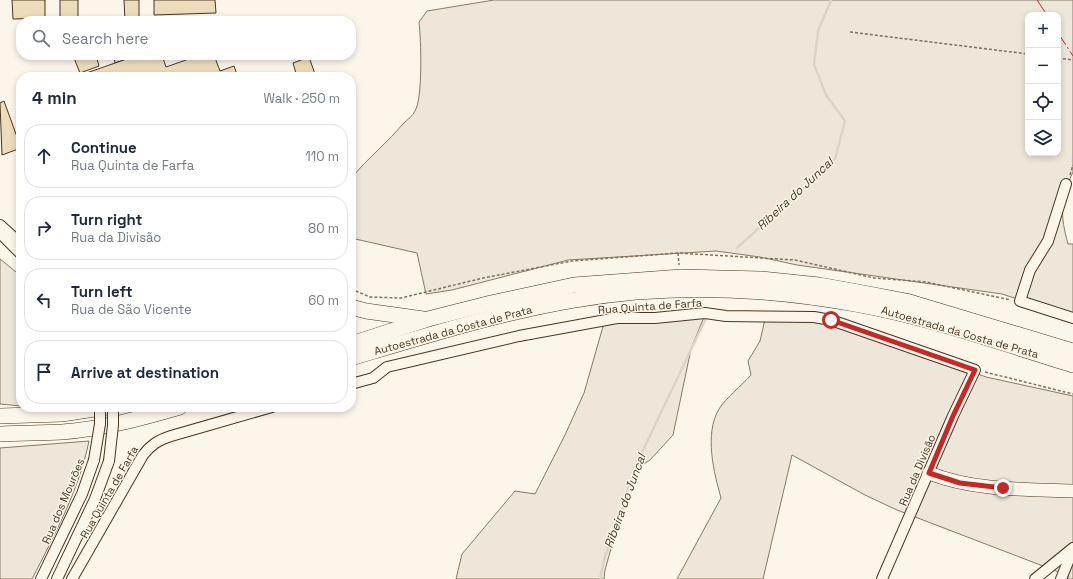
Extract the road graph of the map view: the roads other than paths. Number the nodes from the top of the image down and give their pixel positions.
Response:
1 (1066, 184) dead end
2 (0, 225) edge
3 (0, 233) edge
4 (16, 239) edge
5 (16, 249) edge
6 (356, 308) edge
7 (1073, 318) edge
8 (428, 319) junction
9 (356, 342) edge
10 (1073, 351) edge
11 (356, 357) edge
12 (1073, 365) edge
13 (975, 370) joint
14 (356, 383) edge
15 (75, 412) edge
16 (100, 412) edge
17 (113, 412) edge
18 (163, 412) edge
19 (255, 412) edge
20 (0, 416) edge
21 (0, 434) edge
22 (929, 473) junction
23 (1073, 491) edge
24 (1073, 548) edge
25 (1073, 553) edge
26 (41, 579) edge
27 (57, 579) edge
28 (72, 579) edge
29 (882, 579) edge
30 (1035, 579) edge
31 (1061, 579) edge

1 - 7 street
2 - 4 street
3 - 5 street
6 - 8 highway
8 - 9 highway, Autoestrada da Costa de Prata
8 - 10 highway, Autoestrada da Costa de Prata
11 - 12 highway, Autoestrada da Costa de Prata
13 - 14 street, Rua Quinta de Farfa
13 - 22 street, Rua da Divisão
15 - 20 highway
16 - 26 street, Rua dos Mourões, bridge
17 - 27 street, bridge
18 - 21 highway
19 - 28 street, Rua Quinta de Farfa
22 - 23 main road
22 - 29 street, Rua da Divisão
24 - 30 street
25 - 31 street

